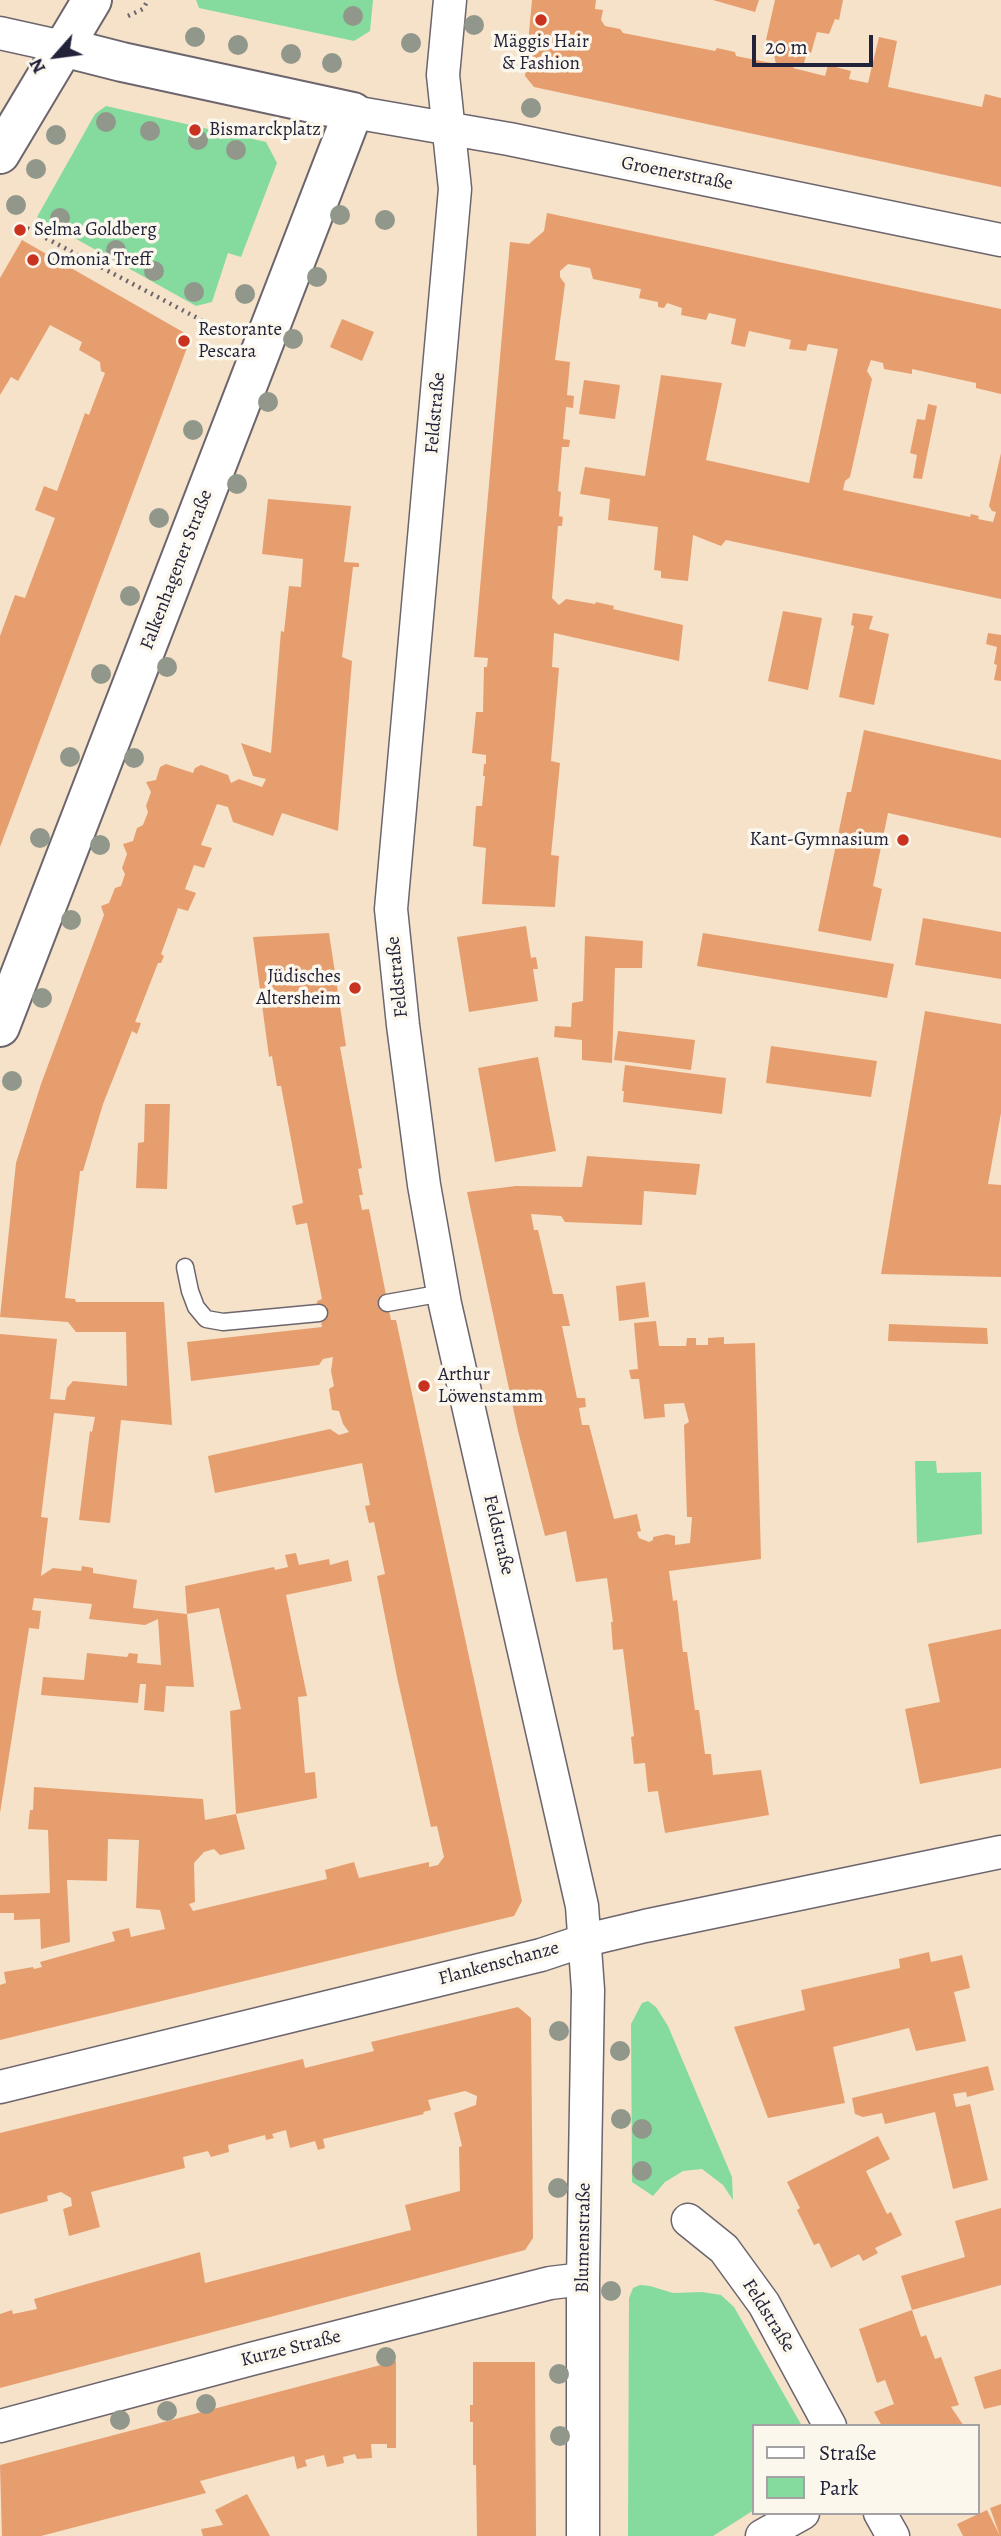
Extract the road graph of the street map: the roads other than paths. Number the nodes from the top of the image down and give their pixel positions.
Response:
1 (92, 0) edge
2 (450, 0) edge
3 (0, 33) edge
4 (63, 47) junction
5 (353, 112) junction
6 (447, 127) junction
7 (0, 154) edge
8 (1001, 240) edge
9 (0, 1027) edge
10 (186, 1267) dead end
11 (443, 1293) junction
12 (387, 1303) dead end
13 (319, 1313) dead end
14 (1001, 1852) edge
15 (586, 1940) junction
16 (0, 2087) edge
17 (688, 2220) dead end
18 (583, 2280) junction
19 (829, 2424) edge
20 (0, 2426) edge
21 (799, 2515) edge
22 (881, 2515) edge
23 (583, 2536) edge
24 (762, 2536) edge
25 (893, 2536) edge

1 - 4 street
2 - 6 street, Feldstraße
3 - 4 street
4 - 5 street
4 - 7 street
5 - 6 street, Groenerstraße
5 - 9 street, Falkenhagener Straße
6 - 8 street, Groenerstraße
6 - 11 street, Feldstraße
10 - 13 lane
11 - 12 lane
11 - 15 street, Feldstraße
14 - 15 street, Flankenschanze
15 - 16 street, Flankenschanze
15 - 18 street, Blumenstraße
17 - 19 street, Feldstraße
18 - 20 street, Kurze Straße
18 - 23 street, Blumenstraße
21 - 24 street
22 - 25 street

